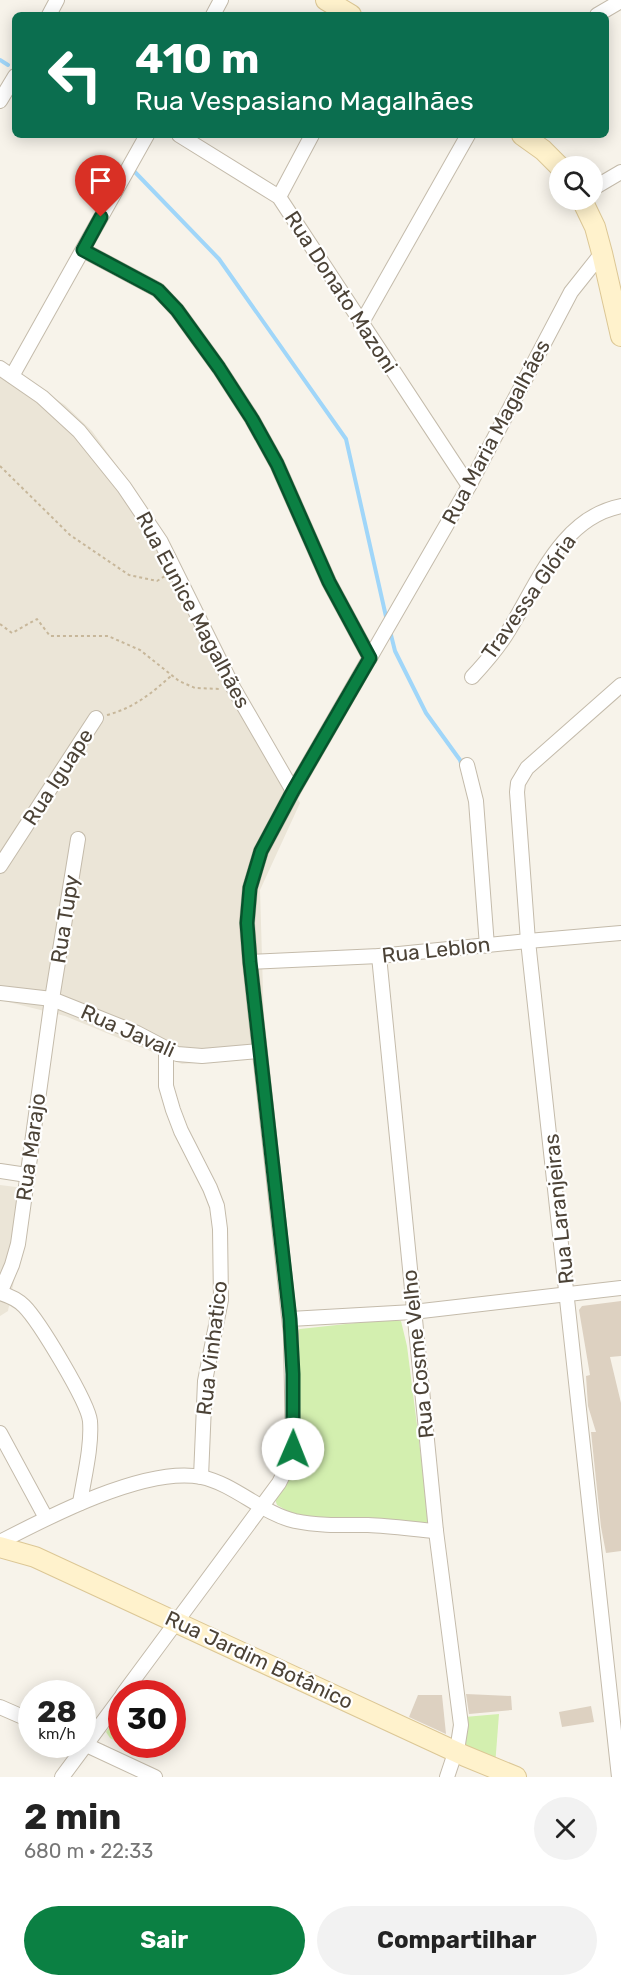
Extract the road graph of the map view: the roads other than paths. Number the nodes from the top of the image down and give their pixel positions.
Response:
1 (326, 0) edge
2 (621, 1) edge
3 (346, 12) edge
4 (602, 12) edge
5 (12, 81) edge
6 (0, 101) edge
7 (145, 138) edge
8 (184, 138) edge
9 (310, 138) edge
10 (466, 138) edge
11 (526, 138) edge
12 (549, 156) edge
13 (621, 172) edge
14 (603, 183) edge
15 (279, 197) junction
16 (587, 210) edge
17 (83, 250) junction
18 (602, 253) junction
19 (361, 324) junction
20 (621, 332) edge
21 (6, 372) edge
22 (469, 486) junction
23 (621, 506) edge
24 (370, 658) junction
25 (472, 677) dead end
26 (621, 685) edge
27 (96, 718) road end
28 (467, 765) dead end
29 (293, 791) junction
30 (78, 839) dead end
31 (0, 866) edge
32 (621, 933) edge
33 (528, 941) junction
34 (479, 946) junction
35 (379, 956) junction
36 (250, 962) junction
37 (0, 993) edge
38 (52, 999) junction
39 (166, 1049) junction
40 (258, 1051) junction
41 (0, 1171) edge
42 (27, 1175) junction
43 (621, 1288) edge
44 (0, 1293) edge
45 (568, 1295) junction
46 (413, 1312) junction
47 (290, 1319) junction
48 (0, 1433) edge
49 (201, 1477) junction
50 (80, 1503) junction
51 (262, 1506) junction
52 (46, 1518) junction
53 (436, 1531) junction
54 (0, 1544) edge
55 (176, 1621) junction
56 (133, 1680) edge
57 (0, 1707) edge
58 (108, 1713) edge
59 (18, 1715) edge
60 (96, 1729) edge
61 (96, 1750) edge
62 (455, 1751) junction
63 (75, 1758) edge
64 (62, 1777) edge
65 (155, 1777) edge
66 (447, 1777) edge
67 (516, 1777) edge
68 (620, 1777) edge

1 - 3 main road
2 - 4 street
5 - 6 street
7 - 17 street
8 - 15 street, Rua Donato Mazoni
9 - 15 street
10 - 19 street
11 - 12 main road
13 - 14 street
15 - 19 street, Rua Donato Mazoni
16 - 18 main road
17 - 21 street
17 - 24 street
18 - 20 main road
18 - 22 street, Rua Maria Magalhães
19 - 22 street, Rua Donato Mazoni
21 - 29 street, Rua Eunice Magalhães
22 - 24 street, Rua Maria Magalhães
23 - 25 street, Travessa Glória
24 - 29 street, Rua Maria Magalhães
26 - 33 street, Rua Laranjeiras
27 - 31 street, Rua Iguape
28 - 34 street
29 - 36 street, Rua Maria Magalhães
30 - 38 street, Rua Tupy
32 - 33 street, Rua Leblon
33 - 34 street, Rua Leblon
33 - 45 street, Rua Laranjeiras
34 - 35 street, Rua Leblon
35 - 36 street, Rua Leblon
35 - 46 street, Rua Cosme Velho
36 - 40 street, Rua Maria Magalhães
37 - 38 street, Rua Javali
38 - 39 street, Rua Javali
38 - 42 street, Rua Marajo
39 - 40 street, Rua Javali
39 - 49 street, Rua Vinhatico
40 - 47 street, Rua Maria Magalhães
41 - 42 street
42 - 44 street, Rua Marajo
43 - 45 street
44 - 50 street
45 - 46 street
45 - 68 street, Rua Laranjeiras
46 - 47 street
46 - 53 street, Rua Cosme Velho
47 - 51 street, Rua Maria Magalhães
48 - 52 street
49 - 50 street
49 - 51 street
50 - 52 street
51 - 53 street
51 - 55 street, Rua Maria Magalhães
52 - 54 street
53 - 62 street, Rua Cosme Velho
54 - 55 main road, Rua Jardim Botânico
55 - 56 street, Rua Maria Magalhães
55 - 62 main road, Rua Jardim Botânico
57 - 59 street
58 - 60 street, Rua Maria Magalhães
61 - 65 street
62 - 66 street, Rua Cosme Velho
62 - 67 main road, Rua Jardim Botânico
63 - 64 street, Rua Maria Magalhães

